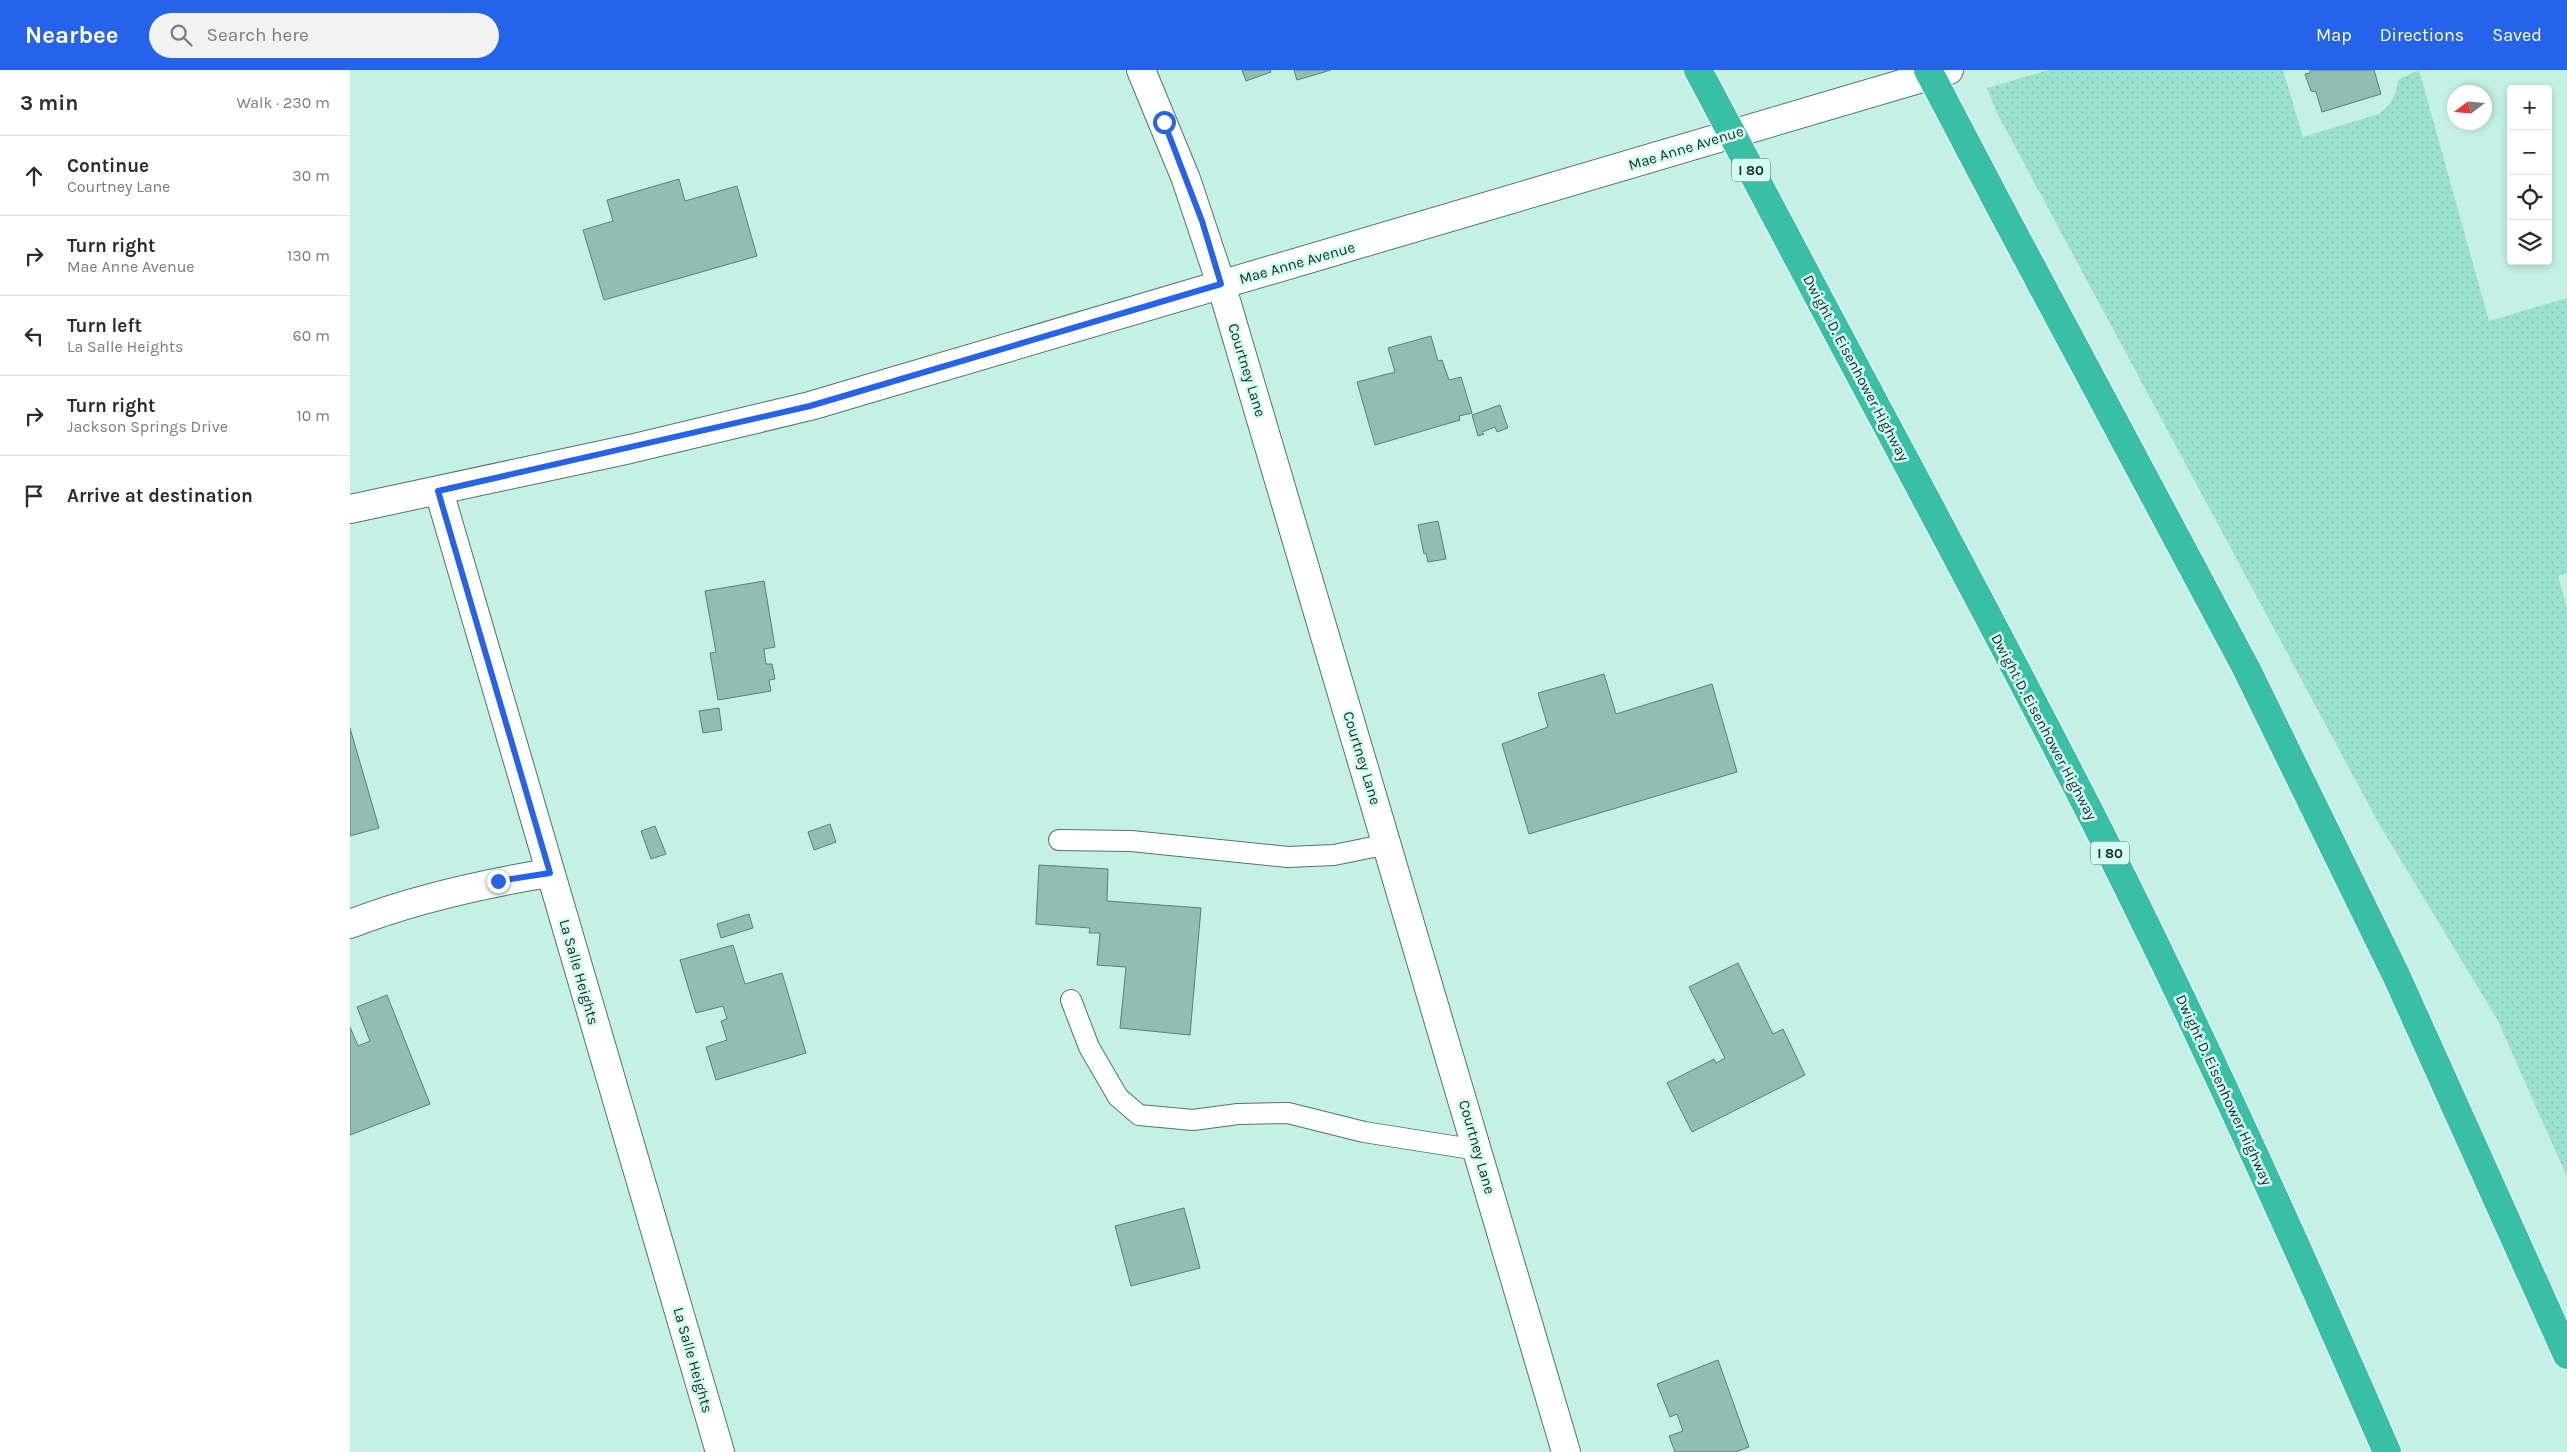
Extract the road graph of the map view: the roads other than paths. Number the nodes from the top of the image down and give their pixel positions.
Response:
1 (1141, 70) edge
2 (1698, 70) edge
3 (1928, 70) edge
4 (1949, 70) edge
5 (1221, 284) junction
6 (438, 491) junction
7 (350, 509) edge
8 (1059, 840) dead end
9 (1388, 844) junction
10 (550, 873) junction
11 (350, 924) edge
12 (1071, 1000) dead end
13 (1478, 1150) junction
14 (2567, 1355) edge
15 (720, 1452) edge
16 (1566, 1452) edge
17 (2386, 1452) edge

1 - 5 street, Courtney Lane
2 - 17 highway, Dwight D. Eisenhower Highway / I 80, bridge
3 - 14 highway, bridge
4 - 5 street, Mae Anne Avenue
5 - 6 street, Mae Anne Avenue
5 - 9 street, Courtney Lane
6 - 7 street, Mae Anne Avenue
6 - 10 street, La Salle Heights
8 - 9 lane
9 - 13 street, Courtney Lane
10 - 11 street
10 - 15 street, La Salle Heights
12 - 13 lane
13 - 16 street, Courtney Lane

